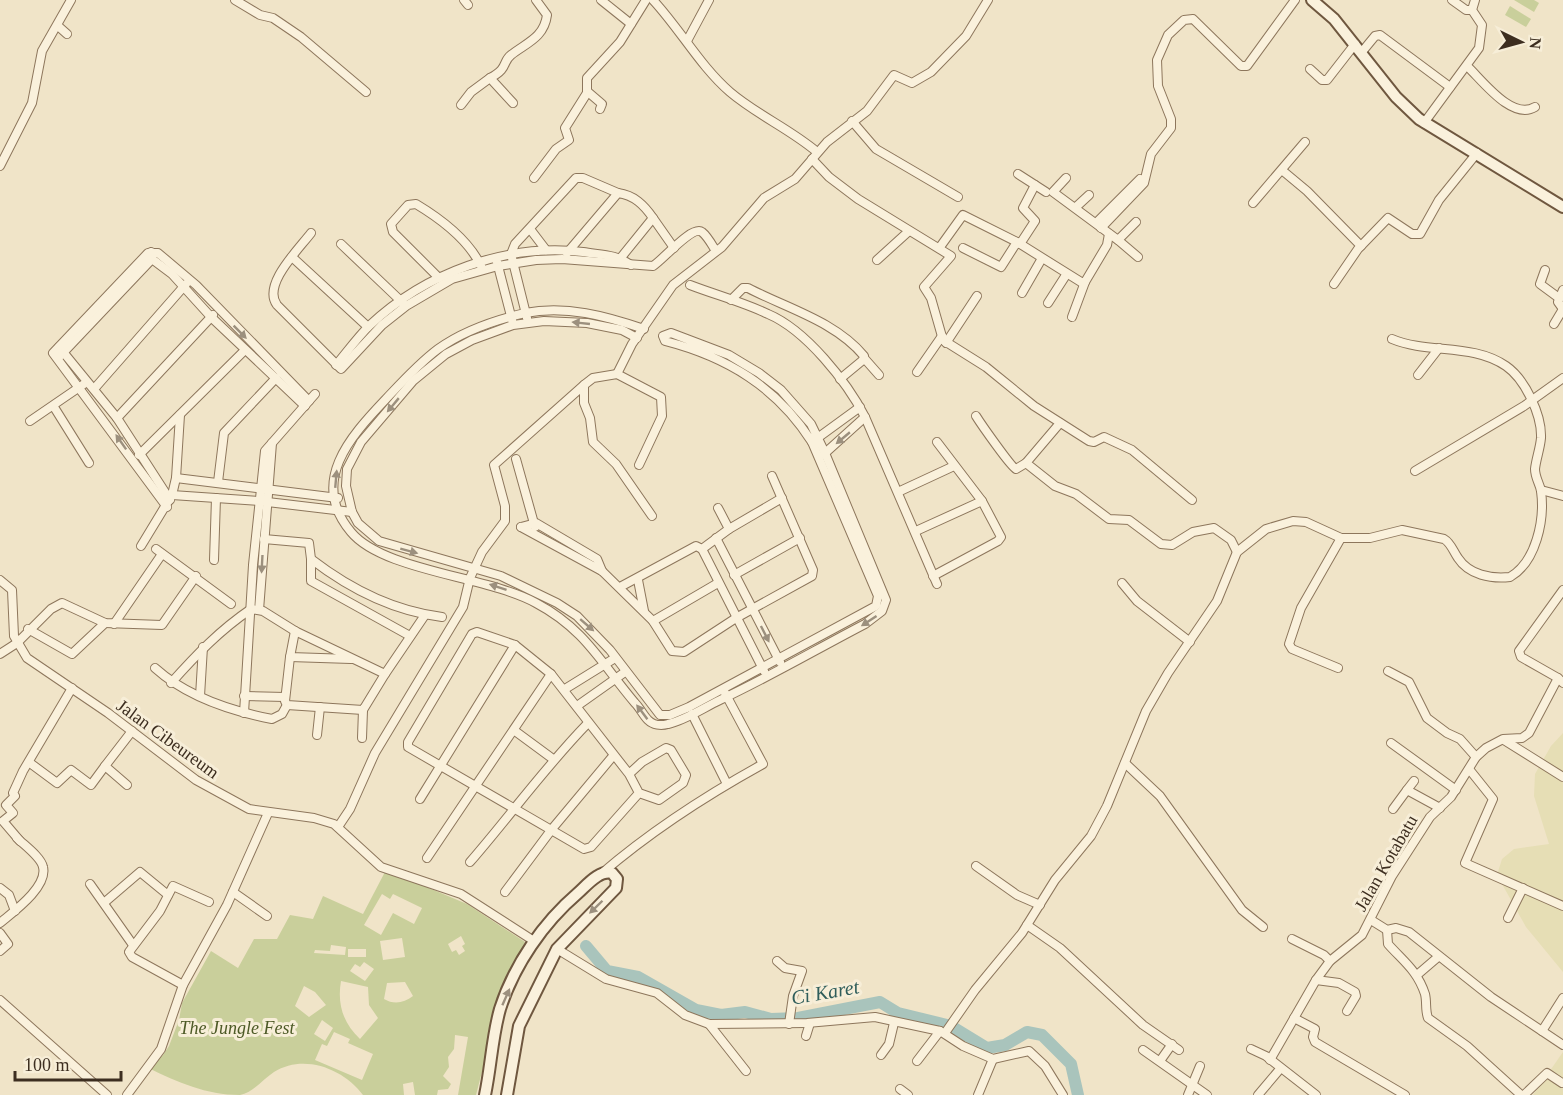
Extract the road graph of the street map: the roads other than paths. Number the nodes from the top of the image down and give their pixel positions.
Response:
1 (71, 0) edge
2 (235, 0) edge
3 (536, 0) edge
4 (601, 0) edge
5 (646, 0) edge
6 (652, 0) edge
7 (709, 0) edge
8 (988, 0) edge
9 (1295, 0) edge
10 (1452, 0) edge
11 (1475, 0) edge
12 (1318, 2) edge
13 (1472, 10) junction
14 (631, 24) junction
15 (58, 26) junction
16 (67, 34) dead end
17 (687, 40) junction
18 (1354, 44) junction
19 (1361, 53) junction
20 (1467, 66) junction
21 (1310, 69) dead end
22 (490, 78) junction
23 (1450, 87) junction
24 (366, 92) dead end
25 (588, 92) junction
26 (513, 103) dead end
27 (461, 105) dead end
28 (1535, 107) dead end
29 (600, 109) dead end
30 (852, 121) junction
31 (1424, 123) junction
32 (1305, 142) dead end
33 (1478, 153) junction
34 (815, 155) junction
35 (0, 166) edge
36 (1283, 171) junction
37 (1018, 174) dead end
38 (534, 178) dead end
39 (1066, 178) dead end
40 (1140, 179) dead end
41 (1035, 185) junction
42 (1046, 192) dead end
43 (618, 193) junction
44 (1089, 195) dead end
45 (958, 197) dead end
46 (1253, 202) dead end
47 (1076, 207) junction
48 (1563, 207) edge
49 (653, 218) junction
50 (1136, 222) dead end
51 (1099, 226) junction
52 (530, 229) junction
53 (909, 231) junction
54 (311, 233) dead end
55 (1109, 234) junction
56 (1118, 240) junction
57 (1018, 243) junction
58 (341, 244) dead end
59 (1361, 246) junction
60 (940, 247) junction
61 (674, 248) junction
62 (714, 248) dead end
63 (963, 248) dead end
64 (546, 250) junction
65 (569, 251) junction
66 (511, 254) junction
67 (292, 257) junction
68 (620, 257) junction
69 (1138, 257) dead end
70 (562, 259) junction
71 (877, 260) dead end
72 (1041, 260) junction
73 (497, 262) junction
74 (513, 263) junction
75 (631, 265) junction
76 (481, 266) junction
77 (618, 266) junction
78 (1545, 270) dead end
79 (1066, 275) junction
80 (439, 278) junction
81 (1085, 282) junction
82 (187, 283) junction
83 (1334, 284) dead end
84 (690, 285) dead end
85 (1563, 290) edge
86 (1022, 293) dead end
87 (977, 296) dead end
88 (1558, 298) junction
89 (731, 300) junction
90 (403, 303) junction
91 (1048, 303) dead end
92 (218, 309) junction
93 (1563, 309) edge
94 (526, 313) junction
95 (211, 317) junction
96 (1072, 317) dead end
97 (512, 321) junction
98 (528, 322) junction
99 (1554, 324) dead end
100 (368, 327) junction
101 (635, 332) junction
102 (944, 339) junction
103 (1392, 339) dead end
104 (1439, 348) junction
105 (61, 350) junction
106 (245, 350) junction
107 (864, 358) junction
108 (336, 365) junction
109 (917, 372) dead end
110 (617, 374) junction
111 (879, 375) dead end
112 (1418, 375) dead end
113 (276, 378) junction
114 (1563, 378) edge
115 (840, 379) junction
116 (85, 384) junction
117 (584, 385) junction
118 (94, 389) junction
119 (310, 400) junction
120 (1531, 402) junction
121 (54, 407) junction
122 (860, 407) junction
123 (180, 415) junction
124 (976, 416) dead end
125 (865, 417) junction
126 (117, 418) junction
127 (30, 421) dead end
128 (1060, 423) junction
129 (815, 440) junction
130 (937, 442) dead end
131 (139, 455) junction
132 (822, 455) junction
133 (516, 459) dead end
134 (89, 462) dead end
135 (1026, 463) junction
136 (639, 465) dead end
137 (954, 466) junction
138 (1415, 471) dead end
139 (772, 476) dead end
140 (176, 478) junction
141 (218, 482) junction
142 (264, 487) junction
143 (1541, 490) junction
144 (898, 492) junction
145 (1563, 496) edge
146 (216, 498) junction
147 (335, 498) junction
148 (782, 498) junction
149 (348, 499) junction
150 (1192, 500) dead end
151 (169, 501) junction
152 (263, 501) junction
153 (982, 501) junction
154 (718, 508) dead end
155 (339, 511) junction
156 (352, 512) junction
157 (652, 516) dead end
158 (536, 523) junction
159 (729, 529) junction
160 (916, 531) junction
161 (534, 535) junction
162 (716, 538) junction
163 (800, 538) junction
164 (1341, 538) junction
165 (264, 539) junction
166 (564, 544) junction
167 (141, 546) dead end
168 (702, 549) junction
169 (1238, 552) junction
170 (214, 560) dead end
171 (311, 560) junction
172 (474, 569) junction
173 (734, 575) junction
174 (196, 576) junction
175 (933, 576) junction
176 (470, 578) junction
177 (0, 580) edge
178 (638, 580) junction
179 (718, 583) junction
180 (1122, 583) dead end
181 (938, 584) dead end
182 (620, 587) junction
183 (1563, 590) edge
184 (370, 598) junction
185 (231, 604) dead end
186 (752, 608) junction
187 (255, 609) junction
188 (363, 609) junction
189 (644, 612) junction
190 (425, 615) junction
191 (442, 617) dead end
192 (736, 618) junction
193 (653, 621) junction
194 (105, 623) junction
195 (114, 624) junction
196 (28, 629) junction
197 (295, 631) junction
198 (410, 636) junction
199 (1190, 642) junction
200 (17, 643) junction
201 (515, 645) junction
202 (203, 647) junction
203 (0, 654) edge
204 (290, 657) junction
205 (615, 658) junction
206 (356, 659) junction
207 (778, 659) junction
208 (605, 665) junction
209 (762, 667) junction
210 (783, 667) junction
211 (155, 668) dead end
212 (1338, 668) dead end
213 (1388, 671) dead end
214 (625, 672) junction
215 (385, 674) junction
216 (551, 674) junction
217 (767, 675) junction
218 (615, 679) junction
219 (1561, 680) edge
220 (171, 683) junction
221 (72, 688) junction
222 (723, 688) junction
223 (566, 689) junction
224 (200, 696) junction
225 (244, 696) junction
226 (727, 697) junction
227 (286, 701) junction
228 (577, 706) junction
229 (320, 707) junction
230 (363, 710) junction
231 (244, 713) junction
232 (692, 714) junction
233 (588, 723) junction
234 (515, 730) junction
235 (132, 731) junction
236 (317, 735) dead end
237 (362, 738) dead end
238 (1503, 739) junction
239 (1391, 743) dead end
240 (613, 756) junction
241 (1476, 757) junction
242 (553, 759) junction
243 (30, 763) junction
244 (1125, 763) junction
245 (441, 765) junction
246 (105, 766) junction
247 (1469, 769) junction
248 (629, 774) junction
249 (1563, 777) edge
250 (1414, 781) dead end
251 (727, 784) junction
252 (128, 785) dead end
253 (477, 785) junction
254 (1407, 790) junction
255 (1456, 790) junction
256 (639, 793) junction
257 (420, 799) dead end
258 (517, 808) junction
259 (1440, 808) junction
260 (1393, 809) dead end
261 (268, 813) junction
262 (1, 822) edge
263 (338, 827) junction
264 (552, 829) junction
265 (20, 841) junction
266 (427, 858) dead end
267 (618, 859) junction
268 (470, 862) dead end
269 (976, 866) dead end
270 (601, 874) junction
271 (615, 875) junction
272 (90, 884) dead end
273 (0, 888) edge
274 (1523, 888) junction
275 (233, 892) junction
276 (505, 892) dead end
277 (168, 895) junction
278 (105, 902) junction
279 (209, 902) dead end
280 (1040, 905) junction
281 (1563, 906) edge
282 (15, 911) junction
283 (267, 916) dead end
284 (1508, 918) dead end
285 (1371, 920) junction
286 (0, 923) edge
287 (1027, 925) junction
288 (1263, 927) dead end
289 (1387, 930) junction
290 (0, 933) edge
291 (1292, 939) dead end
292 (534, 941) junction
293 (133, 945) junction
294 (557, 949) junction
295 (0, 951) edge
296 (1438, 957) junction
297 (777, 961) dead end
298 (1330, 961) junction
299 (1417, 975) junction
300 (1316, 980) junction
301 (183, 985) junction
302 (1563, 998) edge
303 (0, 1000) edge
304 (1347, 1011) dead end
305 (1294, 1018) junction
306 (790, 1020) junction
307 (810, 1023) junction
308 (894, 1023) junction
309 (497, 1024) junction
310 (709, 1024) junction
311 (519, 1026) junction
312 (946, 1029) junction
313 (1542, 1031) junction
314 (806, 1036) dead end
315 (1172, 1044) junction
316 (1563, 1045) edge
317 (1251, 1049) dead end
318 (1143, 1050) dead end
319 (1179, 1050) dead end
320 (881, 1055) dead end
321 (993, 1059) junction
322 (1270, 1060) junction
323 (918, 1061) dead end
324 (1160, 1061) junction
325 (492, 1063) junction
326 (512, 1066) junction
327 (1200, 1066) dead end
328 (1280, 1069) junction
329 (746, 1071) dead end
330 (1563, 1083) edge
331 (1191, 1084) junction
332 (900, 1089) dead end
333 (107, 1095) edge
334 (127, 1095) edge
335 (485, 1095) edge
336 (507, 1095) edge
337 (908, 1095) edge
338 (978, 1095) edge
339 (1063, 1095) edge
340 (1188, 1095) edge
341 (1207, 1095) edge
342 (1258, 1095) edge
343 (1316, 1095) edge
344 (1405, 1095) edge
345 (1523, 1095) edge

1 - 15 street
2 - 24 street
3 - 22 street
4 - 14 street
5 - 14 street
6 - 17 street
7 - 17 street
8 - 30 street
9 - 51 street
10 - 13 street
11 - 13 street
12 - 18 street
13 - 20 street
14 - 25 street
15 - 16 street
15 - 35 street
17 - 34 street
18 - 19 street
18 - 21 street
19 - 23 street
19 - 31 street
20 - 23 street
20 - 28 street
22 - 26 street
22 - 27 street
23 - 31 street
25 - 29 street
25 - 38 street
30 - 34 street
30 - 45 street
31 - 33 street
32 - 36 street
33 - 48 street
33 - 59 street
34 - 53 street
34 - 101 street
36 - 46 street
36 - 59 street
37 - 41 street
39 - 47 street
40 - 51 street
41 - 42 street
41 - 57 street
43 - 49 street
43 - 52 street
43 - 65 street
44 - 47 street
47 - 51 street
49 - 61 street
49 - 68 street
50 - 56 street
51 - 55 street
52 - 64 street
52 - 66 street
53 - 60 street
53 - 71 street
54 - 67 street
55 - 56 street
55 - 81 street
56 - 69 street
57 - 60 street
57 - 63 street
57 - 72 street
58 - 90 street
59 - 83 street
60 - 102 street
61 - 62 street
61 - 75 street
64 - 65 street
64 - 66 street
65 - 68 street
65 - 70 street
66 - 73 street
66 - 74 street
67 - 100 street
67 - 108 street
68 - 75 street
68 - 77 street
70 - 74 street
70 - 77 street
72 - 79 street
72 - 86 street
73 - 74 street
73 - 76 street
73 - 97 street
74 - 94 street
75 - 77 street
76 - 80 street
76 - 80 street
76 - 90 street
78 - 88 street
79 - 81 street
79 - 91 street
80 - 90 street
81 - 96 street
82 - 92 street
82 - 95 street
82 - 105 street
82 - 118 street
84 - 89 street
85 - 88 street
87 - 102 street
88 - 93 street
89 - 107 street
89 - 115 street
90 - 100 street
90 - 108 street
92 - 95 street
92 -> 119 street
93 - 99 street
94 - 97 street
94 - 98 street
94 - 101 street
95 - 106 street
95 - 126 street
97 - 98 street
147 -> 97 street
97 -> 149 street
101 -> 98 street
100 - 108 street
101 - 110 street
102 - 109 street
102 - 128 street
103 - 104 street
104 - 112 street
104 - 120 street
105 - 116 street
105 - 116 street
106 - 113 street
106 - 123 street
107 - 111 street
107 - 115 street
110 - 117 street
110 - 136 street
113 - 119 street
113 - 141 street
114 - 120 street
115 - 122 street
116 - 118 street
116 - 121 street
151 -> 116 street
117 - 157 street
117 - 172 street
118 - 126 street
119 - 142 street
120 - 138 street
120 - 143 street
121 - 127 street
121 - 134 street
122 - 125 street
122 - 129 street
123 - 131 street
123 - 140 street
124 - 135 street
125 -> 132 street
125 - 144 street
126 - 131 street
128 - 135 street
128 - 150 street
129 - 129 street
129 - 132 street
130 - 137 street
131 - 151 street
132 - 207 street
132 -> 210 street
133 - 158 street
135 - 169 street
137 - 144 street
137 - 153 street
139 - 148 street
140 - 141 street
140 - 151 street
141 - 142 street
142 - 147 street
142 - 152 street
143 - 145 street
143 - 164 street
144 - 160 street
146 - 151 street
146 - 152 street
146 - 170 street
147 - 149 street
147 - 155 street
148 - 159 street
148 - 163 street
149 - 156 street
151 - 167 street
152 - 155 street
152 - 165 street
152 - 187 street
153 - 160 street
153 - 175 street
154 - 159 street
155 - 156 street
155 - 176 street
156 -> 172 street
158 - 161 street
158 - 161 street
158 - 166 street
159 - 162 street
160 - 175 street
161 - 166 street
162 - 168 street
162 - 173 street
163 - 173 street
163 - 186 street
164 - 169 street
164 - 212 street
165 - 171 street
165 -> 187 street
166 - 182 street
168 - 178 street
168 - 179 street
169 - 199 street
171 - 184 street
171 - 188 street
172 - 176 street
172 -> 205 street
173 - 186 street
174 - 185 street
174 - 195 street
174 - 195 street
175 - 181 street
208 -> 176 street
176 - 263 street
177 - 200 street
178 - 182 street
178 - 189 street
179 - 192 street
179 - 193 street
180 - 199 street
182 - 189 street
183 - 219 street
184 - 188 street
184 - 190 street
186 - 192 street
186 -> 207 street
187 - 197 street
187 - 202 street
187 - 225 street
188 - 198 street
189 - 193 street
190 - 191 street
190 - 198 street
192 - 193 street
192 - 209 street
194 - 195 street
194 - 196 street
194 - 196 street
196 - 200 street
197 - 204 street
197 - 206 street
198 - 215 street
199 - 244 street
200 - 203 street
200 - 221 street, Jalan Cibeureum
201 - 216 street
201 - 245 street
201 - 245 street
202 - 220 street
202 - 224 street
204 - 206 street
204 - 227 street
205 - 208 street
205 - 214 street
206 - 215 street
207 - 209 street
207 - 210 street
208 - 218 street
208 - 223 street
209 - 217 street
209 - 222 street
210 - 217 street
211 - 220 street
213 - 241 street
214 - 218 street
214 - 222 street
215 - 230 street
216 - 223 street
216 - 234 street
217 - 226 street
218 - 228 street
232 -> 218 street
219 - 238 street, Jalan Kotabatu
220 - 224 street
221 - 235 street, Jalan Cibeureum
221 - 243 street
222 - 226 street
223 - 228 street
224 - 231 street
225 - 227 street
225 - 231 street
226 - 232 street
226 - 251 street
227 - 229 street
227 - 231 street
228 - 233 street
229 - 230 street
229 - 236 street
230 - 237 street
232 - 251 street
233 - 240 street
233 - 242 street
234 - 242 street
234 - 253 street
235 - 246 street
235 - 261 street, Jalan Cibeureum
238 - 241 street, Jalan Kotabatu
238 - 249 street
239 - 255 street
240 - 248 street
240 - 264 street
241 - 247 street, Jalan Kotabatu
242 - 258 street
243 - 246 street
243 - 265 street
244 - 280 street
244 - 288 street
245 - 253 street
245 - 257 street
246 - 252 street
247 - 255 street, Jalan Kotabatu
247 - 274 street
248 - 256 street
248 - 256 street
250 - 254 street
251 - 267 street
253 - 258 street
253 - 266 street
254 - 259 street
254 - 260 street
255 - 259 street, Jalan Kotabatu
256 - 264 street
258 - 264 street
258 - 268 street
259 - 285 street, Jalan Kotabatu
261 - 263 street, Jalan Cibeureum
261 - 275 street
262 - 265 street
263 - 292 street, Jalan Cibeureum
264 - 276 street
265 - 282 street
267 - 270 street
267 - 271 street
269 - 280 street
270 - 271 street
270 - 292 street
271 -> 294 street
272 - 278 street
273 - 282 street
274 - 281 street
274 - 284 street
275 - 283 street
275 - 301 street
277 - 278 street
277 - 279 street
277 - 293 street
278 - 293 street
280 - 287 street
282 - 286 street
285 - 289 street
285 - 298 street, Jalan Kotabatu
287 - 312 street
287 - 315 street
289 - 296 street
289 - 299 street
290 - 295 street
291 - 298 street
309 -> 292 street
293 - 301 street
294 - 310 street
294 - 311 street
296 - 299 street
296 - 313 street
297 - 306 street
298 - 300 street, Jalan Kotabatu
299 - 345 street
300 - 304 street
300 - 305 street, Jalan Kotabatu
301 - 334 street
302 - 313 street
303 - 333 street
305 - 322 street, Jalan Kotabatu
305 - 344 street
306 - 307 street
306 - 310 street
307 - 308 street
307 - 314 street
308 - 312 street
308 - 320 street
309 - 311 street
309 - 325 street
310 - 329 street
311 - 326 street
312 - 321 street
312 - 323 street
313 - 316 street
315 - 319 street
315 - 324 street
317 - 322 street
318 - 324 street
321 - 338 street
321 - 339 street
322 - 328 street
324 - 331 street
325 - 326 street
325 - 335 street
326 - 336 street
327 - 331 street
328 - 342 street
328 - 343 street
330 - 345 street
331 - 340 street
331 - 341 street
332 - 337 street

